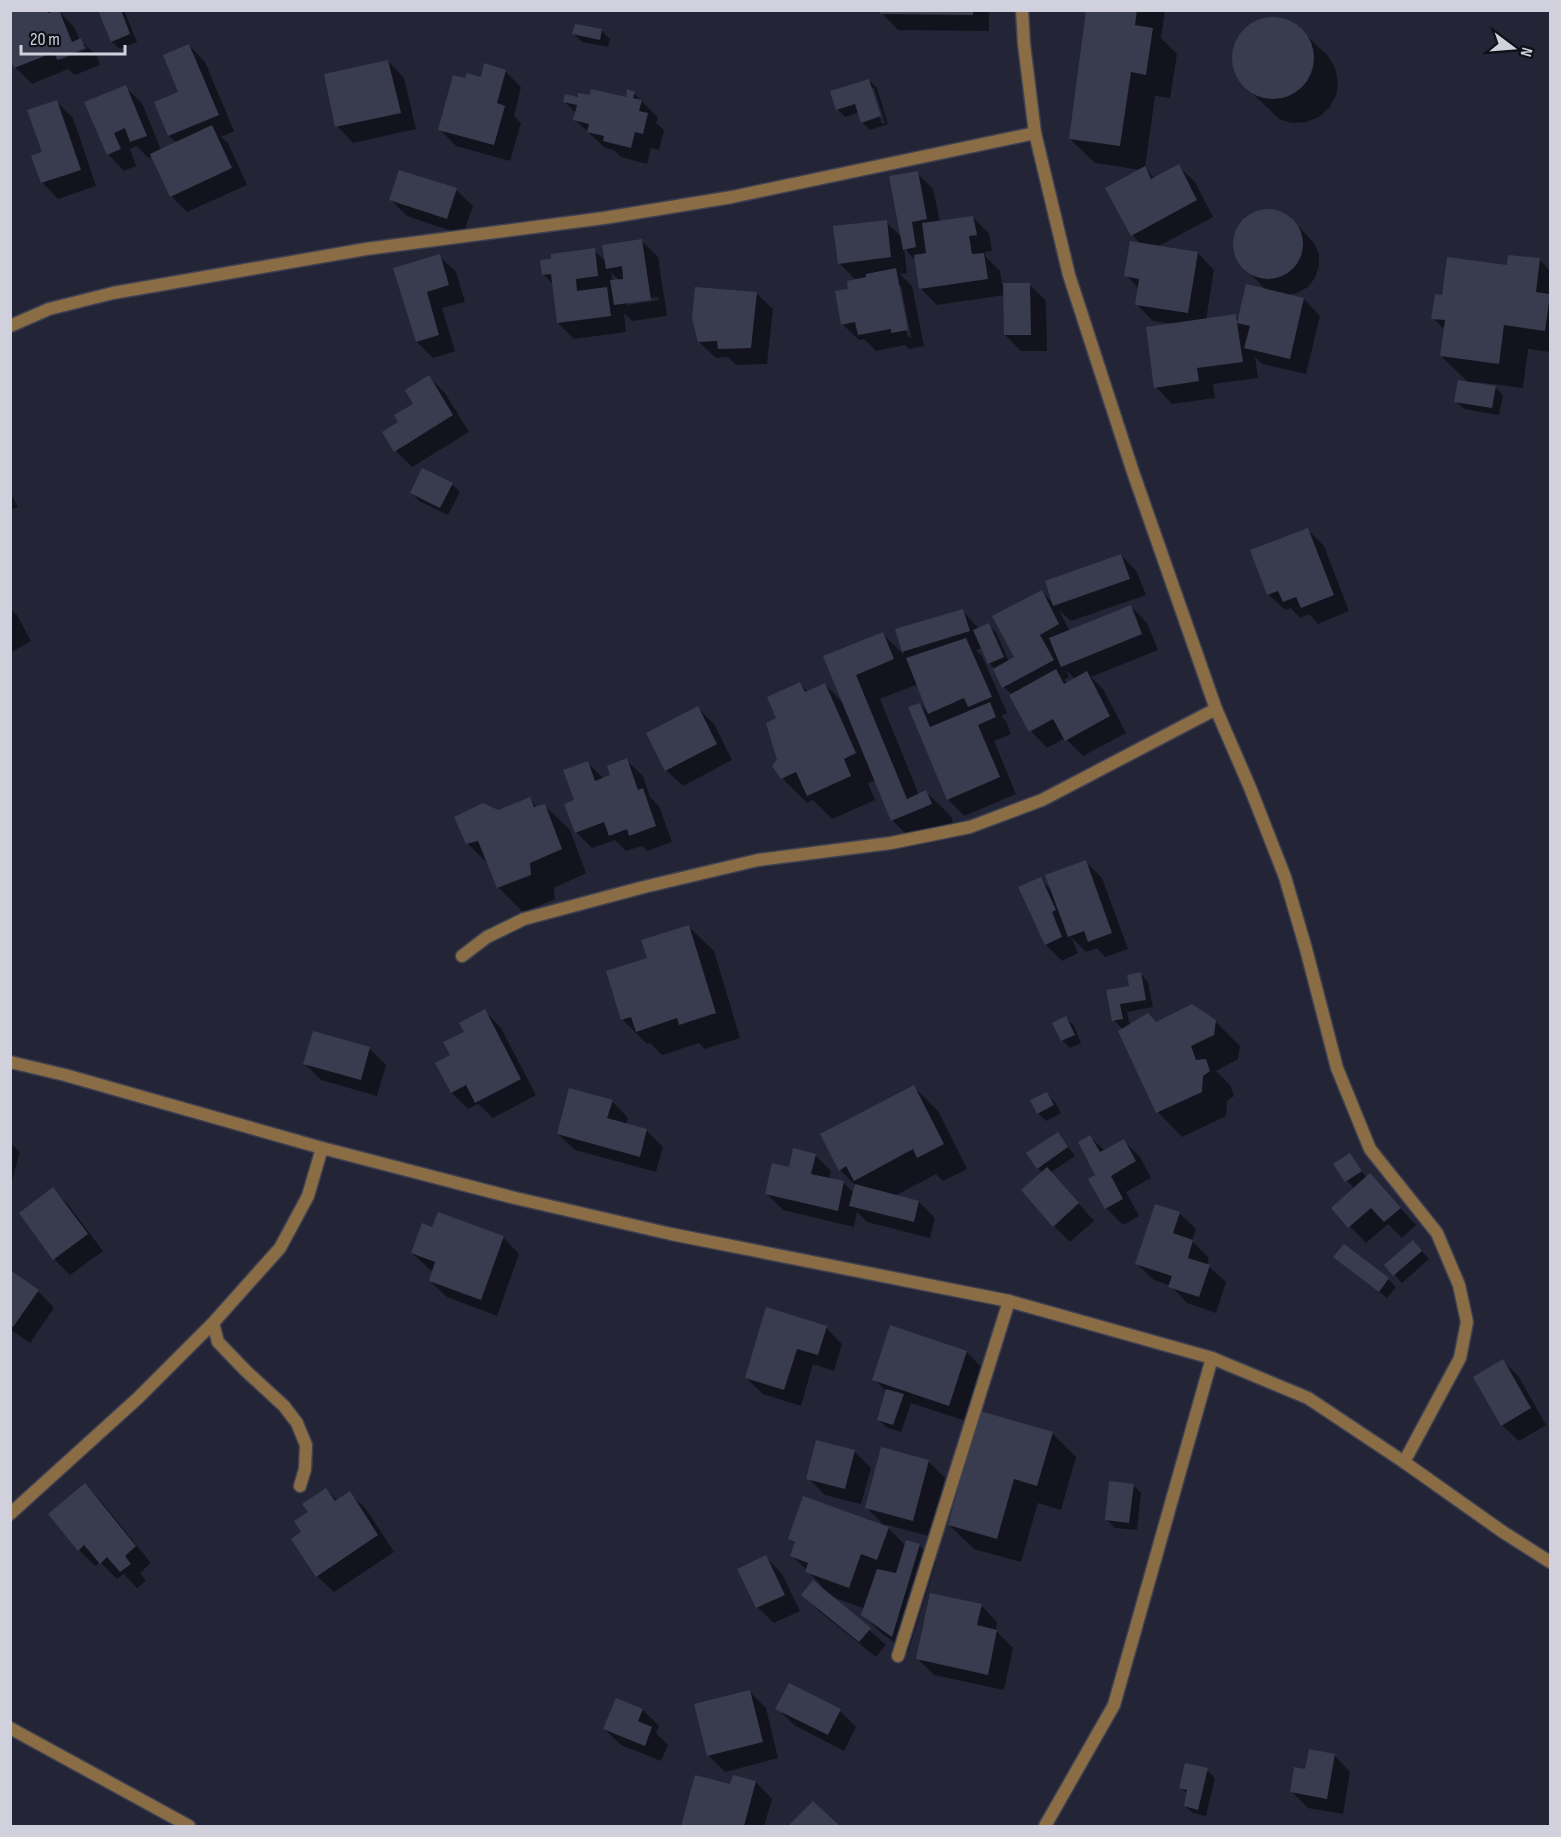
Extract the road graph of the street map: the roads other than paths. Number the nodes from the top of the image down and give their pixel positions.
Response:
1 (1022, 10) edge
2 (1035, 133) junction
3 (10, 326) edge
4 (1216, 709) junction
5 (462, 956) dead end
6 (10, 1062) edge
7 (322, 1148) junction
8 (1009, 1301) junction
9 (213, 1323) junction
10 (1212, 1358) junction
11 (1404, 1462) junction
12 (300, 1486) dead end
13 (10, 1514) edge
14 (1551, 1562) edge
15 (898, 1656) dead end
16 (10, 1728) edge
17 (189, 1827) edge
18 (1045, 1827) edge

1 - 2 street
2 - 3 street
2 - 4 street
4 - 5 street
4 - 11 street
6 - 7 street
7 - 8 street
7 - 9 street
8 - 10 street
8 - 15 street
9 - 12 street
9 - 13 street
10 - 11 street
10 - 18 street
11 - 14 street
16 - 17 street

